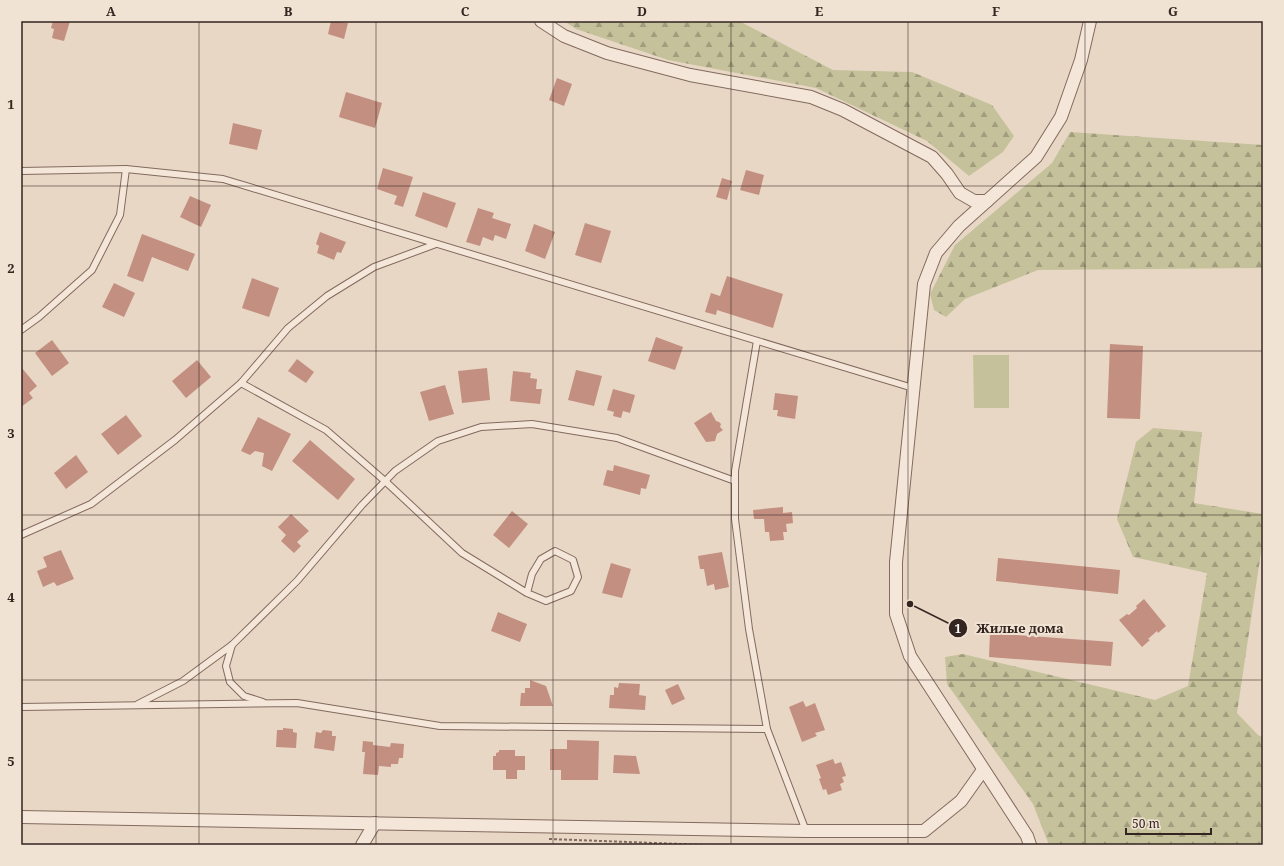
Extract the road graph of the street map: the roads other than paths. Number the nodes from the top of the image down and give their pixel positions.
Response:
1 (542, 21) edge
2 (1090, 21) edge
3 (126, 169) junction
4 (21, 171) edge
5 (987, 201) junction
6 (436, 244) junction
7 (21, 330) edge
8 (757, 341) junction
9 (241, 383) junction
10 (913, 388) junction
11 (735, 480) junction
12 (385, 481) junction
13 (21, 535) edge
14 (527, 593) junction
15 (232, 645) junction
16 (269, 704) junction
17 (137, 705) junction
18 (21, 706) edge
19 (767, 729) junction
20 (983, 770) junction
21 (21, 817) edge
22 (375, 823) junction
23 (806, 831) junction
24 (362, 845) edge
25 (1030, 845) edge

1 - 5 street
2 - 5 street
3 - 4 lane
3 - 6 lane
3 - 7 lane
5 - 10 street
6 - 8 lane
6 - 9 lane
8 - 10 lane
8 - 11 lane
9 - 12 lane
9 - 13 lane
10 - 20 street
11 - 12 lane
11 - 19 lane
12 - 14 lane
12 - 15 lane
14 - 14 lane
15 - 16 lane
15 - 17 lane
16 - 17 lane
16 - 19 lane
17 - 18 lane
19 - 23 lane
20 - 23 street
20 - 25 street
21 - 22 street
22 - 23 street
22 - 24 street

